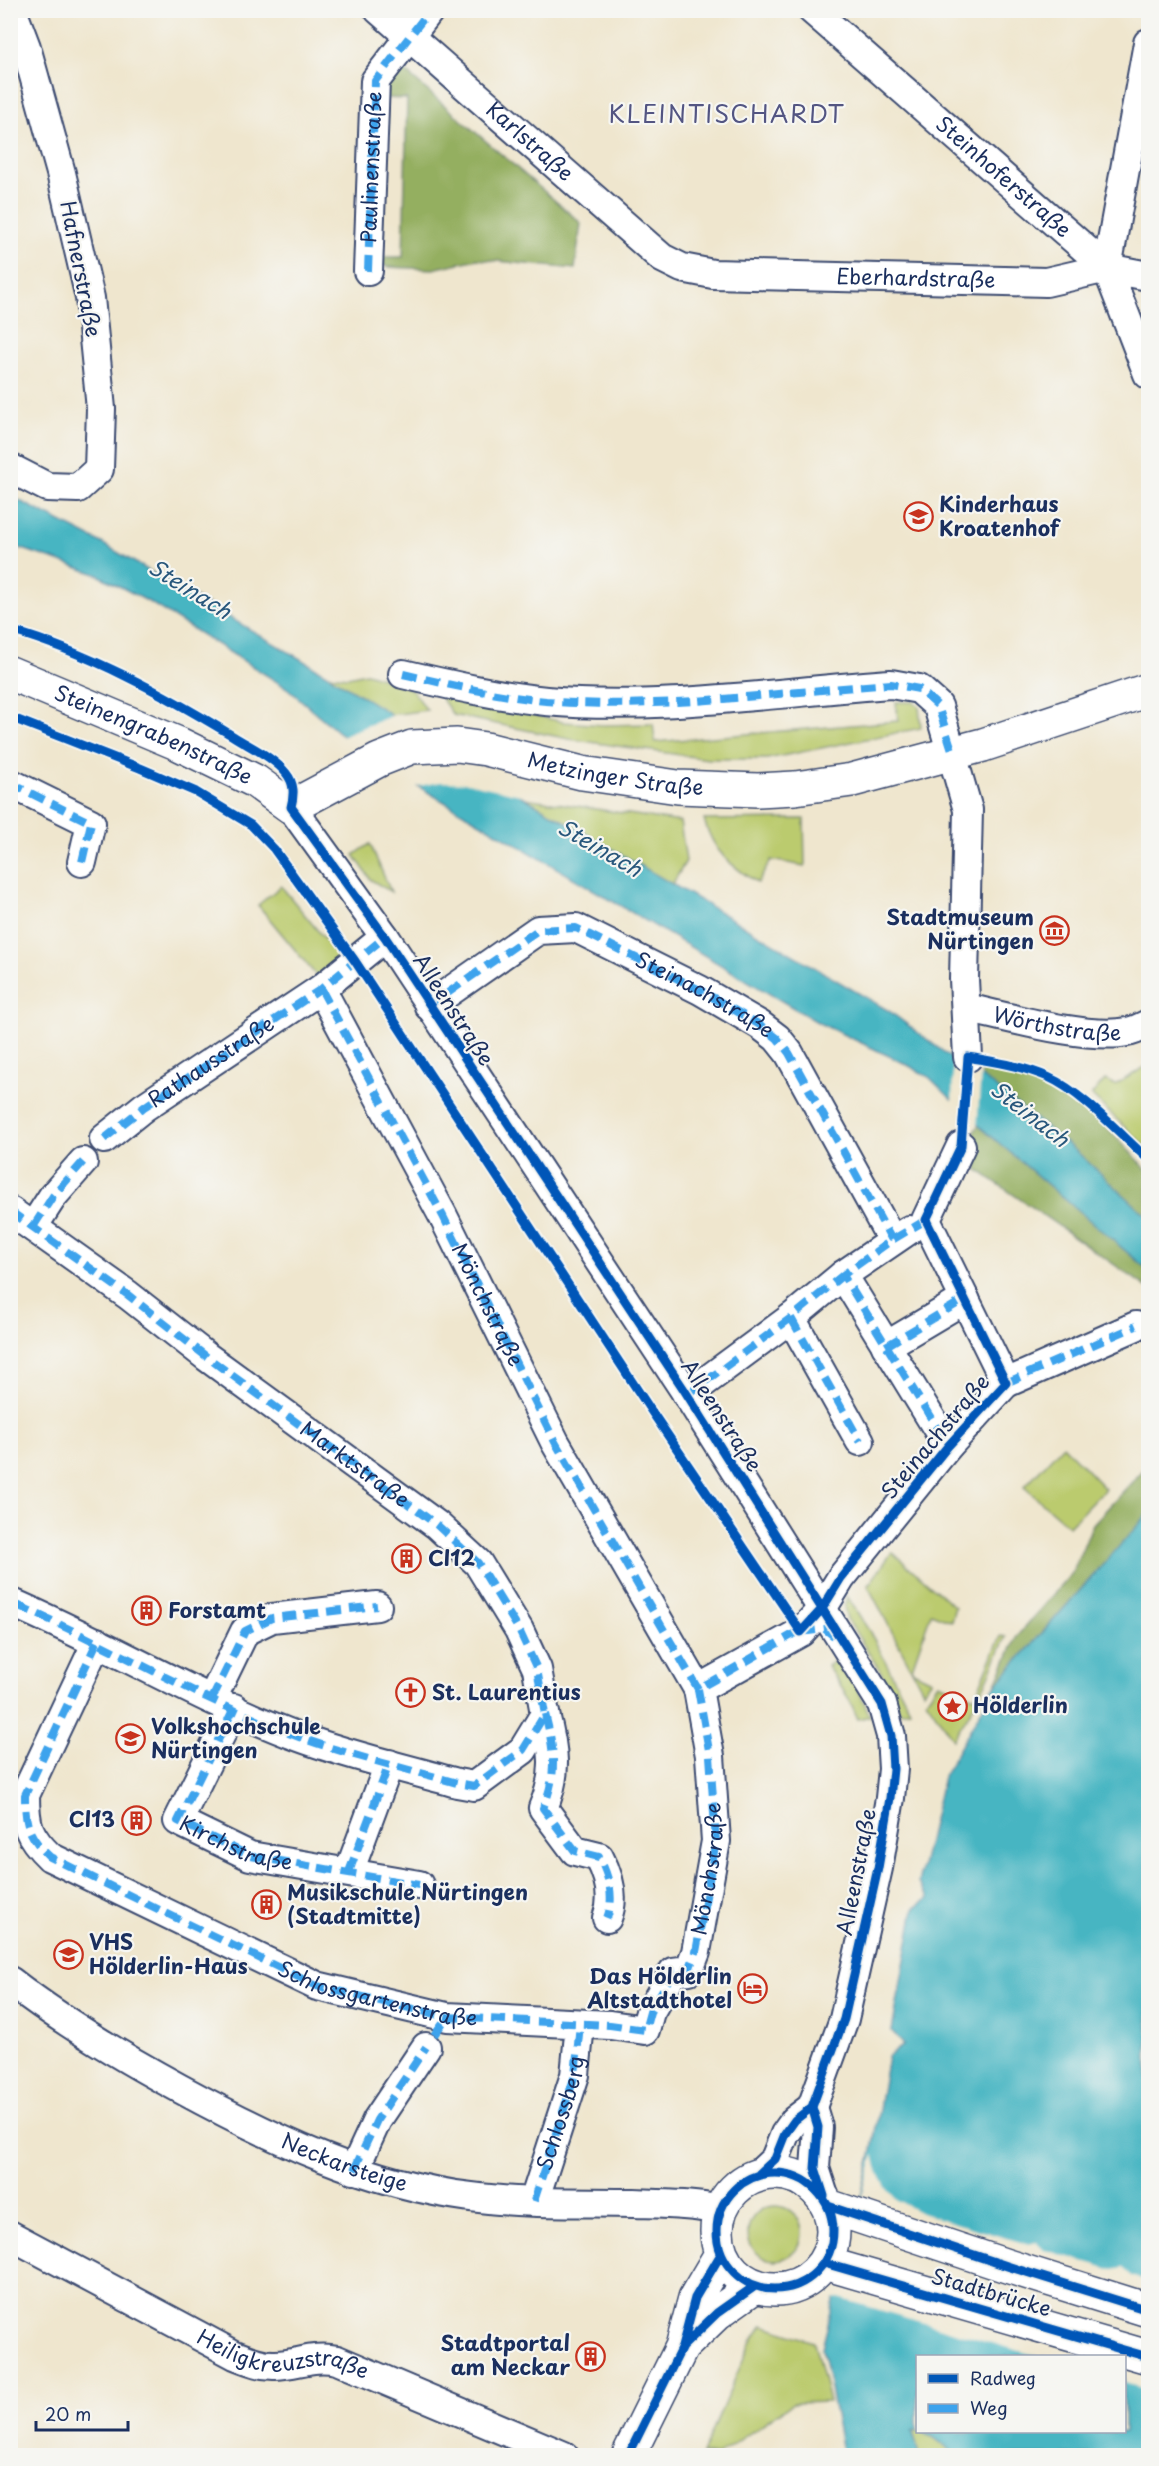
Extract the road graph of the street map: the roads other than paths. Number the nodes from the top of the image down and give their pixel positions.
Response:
1 (12, 10) edge
2 (379, 10) edge
3 (430, 10) edge
4 (812, 10) edge
5 (408, 36) junction
6 (1149, 43) edge
7 (682, 268) joint
8 (1107, 268) junction
9 (368, 271) dead end
10 (1149, 276) edge
11 (1149, 374) edge
12 (10, 468) edge
13 (10, 674) edge
14 (403, 674) dead end
15 (1149, 690) edge
16 (953, 753) junction
17 (10, 783) edge
18 (291, 807) junction
19 (82, 862) dead end
20 (385, 938) junction
21 (321, 989) junction
22 (429, 1006) junction
23 (966, 1008) junction
24 (1149, 1024) edge
25 (968, 1057) dead end
26 (104, 1139) dead end
27 (961, 1146) dead end
28 (83, 1162) dead end
29 (22, 1219) edge
30 (926, 1220) junction
31 (892, 1240) junction
32 (843, 1275) junction
33 (965, 1299) junction
34 (791, 1318) junction
35 (1136, 1326) dead end
36 (885, 1346) junction
37 (1006, 1383) junction
38 (687, 1395) junction
39 (860, 1441) dead end
40 (948, 1446) junction
41 (10, 1602) edge
42 (377, 1606) dead end
43 (822, 1610) junction
44 (97, 1642) junction
45 (698, 1689) junction
46 (223, 1704) junction
47 (545, 1714) junction
48 (389, 1764) junction
49 (349, 1872) junction
50 (419, 1885) dead end
51 (607, 1918) dead end
52 (10, 1981) edge
53 (580, 2024) junction
54 (645, 2030) joint
55 (436, 2033) junction
56 (812, 2107) junction
57 (354, 2170) junction
58 (759, 2175) junction
59 (534, 2201) junction
60 (832, 2205) junction
61 (720, 2210) junction
62 (10, 2235) edge
63 (721, 2254) junction
64 (829, 2264) junction
65 (755, 2286) junction
66 (1149, 2310) edge
67 (682, 2348) junction
68 (1149, 2357) edge
69 (564, 2456) edge
70 (628, 2456) edge

1 - 12 street, Hafnerstraße
2 - 5 street, Karlstraße
3 - 5 street, Paulinenstraße
4 - 8 street, Steinhoferstraße
5 - 7 street, Karlstraße
5 - 9 street, Paulinenstraße
6 - 8 street
7 - 8 street, Eberhardstraße
8 - 10 street, Eberhardstraße
8 - 11 street, Steinhoferstraße
13 - 18 street, Steinengrabenstraße
14 - 16 street
15 - 16 street, Metzinger Straße
16 - 18 street, Metzinger Straße
16 - 23 street
17 - 19 street
18 - 20 street, Alleenstraße
20 - 21 street
20 - 22 street, Alleenstraße
21 - 26 street, Rathausstraße
21 - 45 street, Mönchstraße
22 - 31 street, Steinachstraße
22 - 38 street, Alleenstraße
23 - 24 street, Wörthstraße
23 - 25 street
27 - 30 street
28 - 29 street
29 - 47 street, Marktstraße
30 - 31 street
30 - 33 street, Steinachstraße
31 - 32 street
32 - 34 street
32 - 36 street, Steinachstraße
33 - 36 street
33 - 37 street, Steinachstraße
34 - 38 street
34 - 39 street
35 - 37 street, Steinachstraße
36 - 40 street, Steinachstraße
37 - 40 street, Steinachstraße
38 - 43 street, Alleenstraße
40 - 43 street, Steinachstraße
41 - 44 street
42 - 46 street, Kirchstraße
43 - 45 street
43 - 56 street, Alleenstraße
44 - 46 street
44 - 55 street, Schlossgartenstraße
45 - 54 street, Mönchstraße
46 - 48 street
46 - 49 street, Kirchstraße
47 - 48 street
47 - 51 street
48 - 49 street
49 - 50 street, Kirchstraße
52 - 57 street, Neckarsteige
53 - 54 street, Schlossgartenstraße
53 - 55 street, Schlossgartenstraße
53 - 59 street, Schlossberg
55 - 57 street
56 - 58 street, Alleenstraße
56 - 60 street
57 - 59 street, Neckarsteige
58 - 60 street
58 - 61 street
59 - 61 street, Neckarsteige
60 - 64 street
60 - 66 street, Stadtbrücke
61 - 63 street
62 - 69 street, Heiligkreuzstraße
63 - 65 street
63 - 67 street
64 - 65 street
64 - 68 street, Stadtbrücke
65 - 67 street
67 - 70 street

